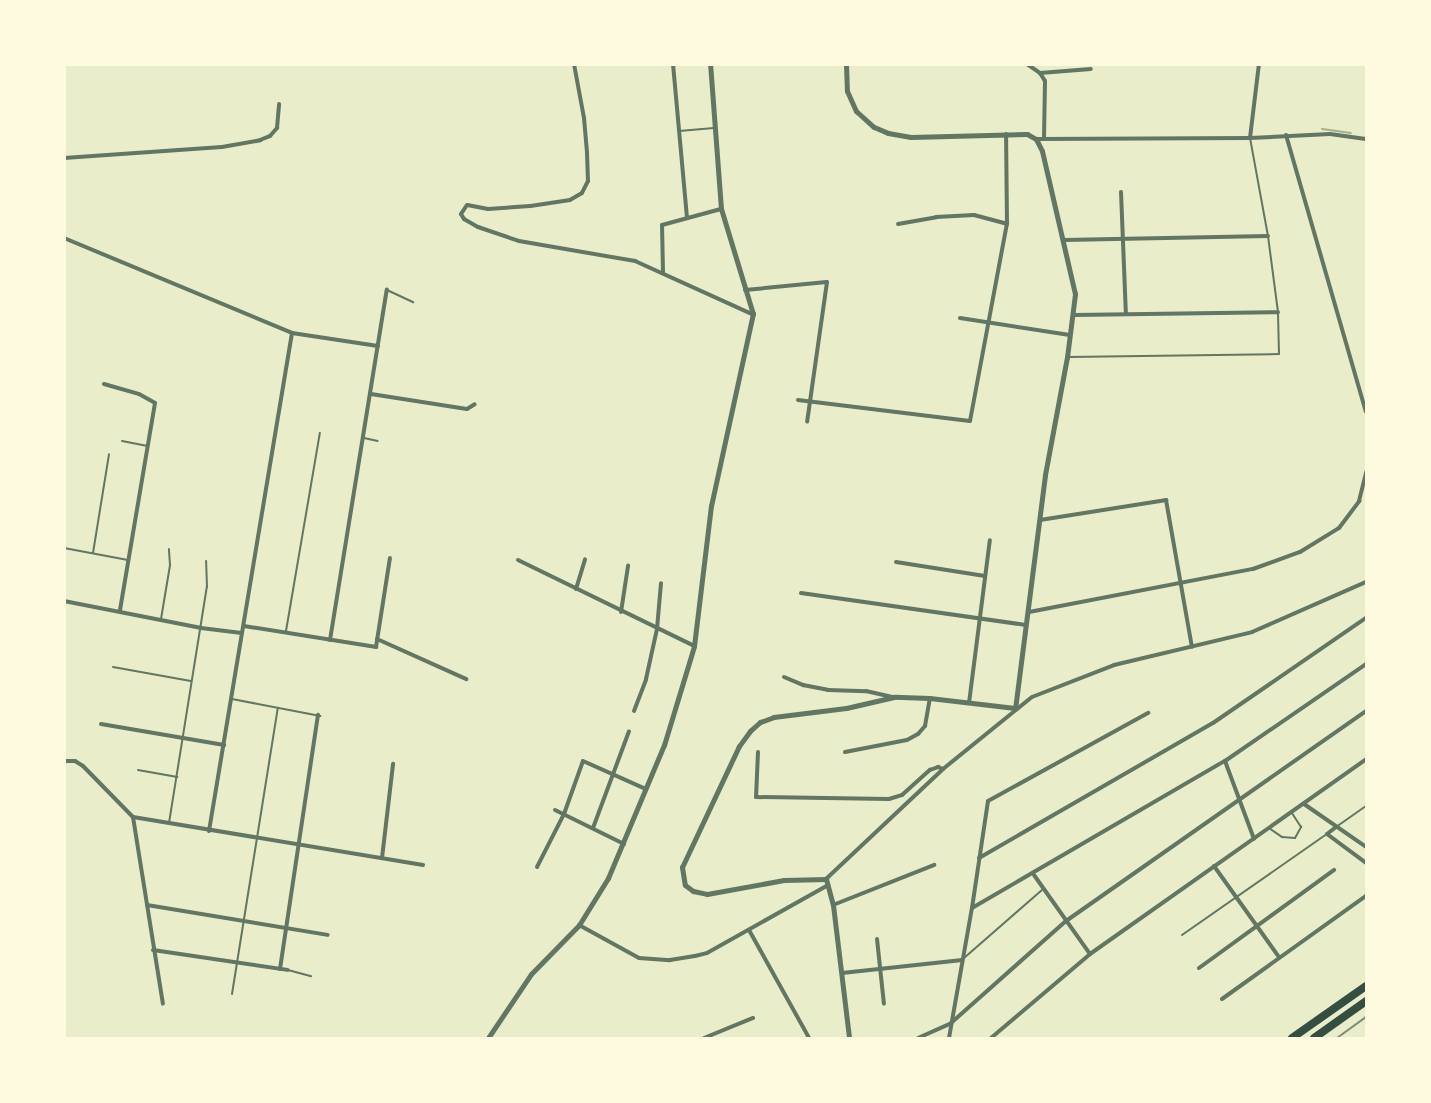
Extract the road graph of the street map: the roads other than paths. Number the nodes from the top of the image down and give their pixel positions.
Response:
1 (574, 64) edge
2 (673, 64) edge
3 (710, 64) edge
4 (846, 64) edge
5 (1027, 64) edge
6 (1259, 64) edge
7 (1090, 69) dead end
8 (1040, 73) junction
9 (279, 104) dead end
10 (714, 128) junction
11 (679, 131) junction
12 (1006, 134) junction
13 (1286, 135) junction
14 (1250, 138) junction
15 (1036, 139) junction
16 (1044, 139) junction
17 (1366, 139) edge
18 (64, 158) edge
19 (1121, 192) dead end
20 (721, 209) junction
21 (687, 217) junction
22 (898, 224) dead end
23 (1007, 224) junction
24 (1268, 236) junction
25 (64, 238) edge
26 (1124, 239) junction
27 (1064, 240) junction
28 (663, 272) junction
29 (387, 290) joint
30 (745, 290) junction
31 (413, 302) dead end
32 (1278, 312) junction
33 (753, 314) junction
34 (1126, 314) junction
35 (1074, 315) junction
36 (960, 318) dead end
37 (987, 322) junction
38 (292, 333) junction
39 (1070, 335) junction
40 (378, 346) junction
41 (1067, 357) junction
42 (104, 384) dead end
43 (371, 394) junction
44 (798, 400) dead end
45 (810, 401) junction
46 (475, 404) dead end
47 (1366, 412) edge
48 (807, 422) dead end
49 (320, 433) dead end
50 (364, 438) junction
51 (122, 441) dead end
52 (378, 441) dead end
53 (149, 446) junction
54 (110, 454) dead end
55 (1366, 472) edge
56 (1039, 520) junction
57 (990, 540) dead end
58 (64, 548) edge
59 (169, 549) dead end
60 (93, 553) junction
61 (390, 558) dead end
62 (585, 559) dead end
63 (128, 560) junction
64 (518, 560) dead end
65 (206, 561) dead end
66 (896, 562) dead end
67 (628, 566) dead end
68 (986, 576) junction
69 (1366, 582) edge
70 (661, 583) dead end
71 (1183, 584) junction
72 (576, 589) junction
73 (801, 593) dead end
74 (64, 601) edge
75 (120, 611) junction
76 (621, 612) junction
77 (1029, 612) junction
78 (978, 618) junction
79 (1366, 618) edge
80 (161, 619) junction
81 (244, 626) junction
82 (1028, 626) junction
83 (201, 628) junction
84 (657, 629) junction
85 (242, 633) junction
86 (286, 633) junction
87 (377, 639) junction
88 (330, 640) junction
89 (694, 646) junction
90 (1192, 647) junction
91 (1366, 664) edge
92 (113, 667) dead end
93 (784, 677) dead end
94 (466, 679) dead end
95 (191, 681) junction
96 (894, 697) junction
97 (930, 698) junction
98 (232, 699) junction
99 (969, 703) junction
100 (278, 708) junction
101 (1015, 708) junction
102 (634, 711) dead end
103 (1366, 711) edge
104 (1148, 713) dead end
105 (319, 715) joint
106 (101, 724) dead end
107 (629, 731) dead end
108 (183, 739) junction
109 (224, 745) junction
110 (758, 752) dead end
111 (845, 752) dead end
112 (1366, 759) edge
113 (64, 761) edge
114 (1225, 761) junction
115 (393, 764) dead end
116 (944, 769) junction
117 (138, 770) dead end
118 (612, 773) junction
119 (177, 777) junction
120 (646, 789) junction
121 (1239, 800) junction
122 (1304, 804) junction
123 (1366, 806) edge
124 (555, 810) dead end
125 (1291, 813) junction
126 (564, 814) junction
127 (133, 817) junction
128 (169, 824) junction
129 (1336, 827) junction
130 (593, 828) junction
131 (1269, 828) junction
132 (209, 831) junction
133 (1328, 834) junction
134 (257, 838) junction
135 (1254, 839) junction
136 (624, 843) junction
137 (298, 845) junction
138 (1366, 847) edge
139 (382, 858) junction
140 (980, 858) junction
141 (1366, 863) edge
142 (423, 865) dead end
143 (934, 865) dead end
144 (1214, 866) junction
145 (537, 867) dead end
146 (1334, 870) dead end
147 (1034, 875) junction
148 (827, 882) junction
149 (1043, 889) junction
150 (1366, 896) edge
151 (1236, 898) junction
152 (833, 905) junction
153 (147, 906) junction
154 (972, 908) junction
155 (244, 921) junction
156 (1066, 921) junction
157 (579, 925) junction
158 (1256, 925) junction
159 (285, 929) junction
160 (749, 930) junction
161 (328, 935) dead end
162 (1182, 935) dead end
163 (877, 939) dead end
164 (153, 950) junction
165 (1090, 954) junction
166 (1279, 957) junction
167 (962, 960) junction
168 (238, 962) junction
169 (1199, 968) dead end
170 (280, 969) junction
171 (288, 970) joint
172 (880, 970) junction
173 (842, 973) junction
174 (312, 976) dead end
175 (1366, 986) edge
176 (232, 994) dead end
177 (1222, 999) dead end
178 (1366, 1001) edge
179 (164, 1004) dead end
180 (884, 1004) dead end
181 (1328, 1014) junction
182 (753, 1018) dead end
183 (951, 1023) junction
184 (488, 1038) edge
185 (704, 1038) edge
186 (809, 1038) edge
187 (849, 1038) edge
188 (918, 1038) edge
189 (949, 1038) edge
190 (991, 1038) edge
191 (1286, 1038) edge
192 (1292, 1038) edge
193 (1314, 1038) edge

1 - 28 street
2 - 11 street
3 - 10 street
4 - 12 street
5 - 8 street
6 - 14 street
7 - 8 street
8 - 16 street
9 - 18 street
10 - 11 lane
10 - 20 street
11 - 21 street
12 - 15 street
12 - 23 street
13 - 14 street
13 - 17 street
13 - 47 street
14 - 16 street
14 - 24 lane
15 - 16 street
15 - 27 street
19 - 26 street
20 - 21 street
20 - 30 street
21 - 28 street
22 - 23 street
23 - 37 street
24 - 26 street
24 - 32 lane
25 - 38 street
26 - 27 street
26 - 34 street
27 - 35 street
28 - 33 street
29 - 31 lane
29 - 40 street
30 - 33 street
30 - 45 street
32 - 34 street
32 - 41 lane
33 - 89 street
34 - 35 street
35 - 39 street
36 - 37 street
37 - 39 street
37 - 45 street
38 - 40 street
38 - 81 street
39 - 41 street
40 - 43 street
41 - 56 street
42 - 53 street
43 - 46 street
43 - 50 street
44 - 45 street
45 - 48 street
49 - 86 lane
50 - 52 lane
50 - 88 street
51 - 53 lane
53 - 63 street
54 - 60 lane
55 - 71 street
56 - 71 street
56 - 77 street
57 - 68 street
58 - 60 lane
59 - 80 lane
60 - 63 lane
61 - 87 street
62 - 72 street
63 - 75 street
64 - 72 street
65 - 83 lane
66 - 68 street
67 - 76 street
68 - 78 street
69 - 90 street
70 - 84 street
71 - 77 street
71 - 90 street
72 - 76 street
73 - 78 street
74 - 75 street
75 - 80 street
76 - 84 street
77 - 82 street
78 - 82 street
78 - 99 street
79 - 140 street
80 - 83 street
81 - 85 street
81 - 86 street
82 - 101 street
83 - 85 street
83 - 95 lane
84 - 89 street
84 - 102 street
85 - 98 street
86 - 88 street
87 - 88 street
87 - 94 street
89 - 120 street
90 - 101 street
91 - 114 street
92 - 95 lane
93 - 96 street
95 - 108 lane
96 - 97 street
96 - 148 street
97 - 99 street
97 - 111 street
98 - 100 lane
98 - 109 street
99 - 101 street
100 - 105 lane
100 - 134 lane
101 - 116 street
103 - 121 street
104 - 140 street
105 - 137 street
106 - 108 street
107 - 118 street
108 - 109 street
108 - 119 lane
109 - 132 street
110 - 116 street
112 - 122 street
113 - 127 street
114 - 121 street
114 - 147 street
115 - 139 street
116 - 148 street
117 - 119 lane
118 - 120 street
118 - 126 street
118 - 130 street
119 - 128 lane
120 - 136 street
121 - 135 street
121 - 156 street
122 - 125 street
122 - 129 street
123 - 129 lane
124 - 126 street
125 - 131 street
125 - 131 lane
126 - 130 street
126 - 145 street
127 - 128 street
127 - 153 street
128 - 132 street
129 - 133 street
129 - 138 street
130 - 136 street
131 - 135 street
132 - 134 street
133 - 141 street
133 - 151 lane
134 - 137 street
134 - 155 lane
135 - 144 street
136 - 157 street
137 - 139 street
137 - 159 street
139 - 142 street
140 - 154 street
143 - 152 street
144 - 151 street
144 - 165 street
146 - 158 street
147 - 149 street
147 - 154 street
148 - 152 street
148 - 160 street
149 - 156 street
149 - 167 lane
150 - 166 street
151 - 158 street
151 - 162 lane
152 - 173 street
153 - 155 street
153 - 164 street
154 - 167 street
155 - 159 street
155 - 168 lane
156 - 165 street
156 - 183 street
157 - 160 street
157 - 184 street
158 - 166 street
158 - 169 street
159 - 161 street
159 - 170 street
160 - 186 street
163 - 172 street
164 - 168 street
164 - 179 street
165 - 190 street
166 - 177 street
167 - 172 street
167 - 183 street
168 - 170 street
168 - 176 lane
170 - 171 street
171 - 174 lane
172 - 173 street
172 - 180 street
173 - 187 street
175 - 181 highway
178 - 193 highway
181 - 191 highway
181 - 192 highway
182 - 185 street
183 - 188 street
183 - 189 street

